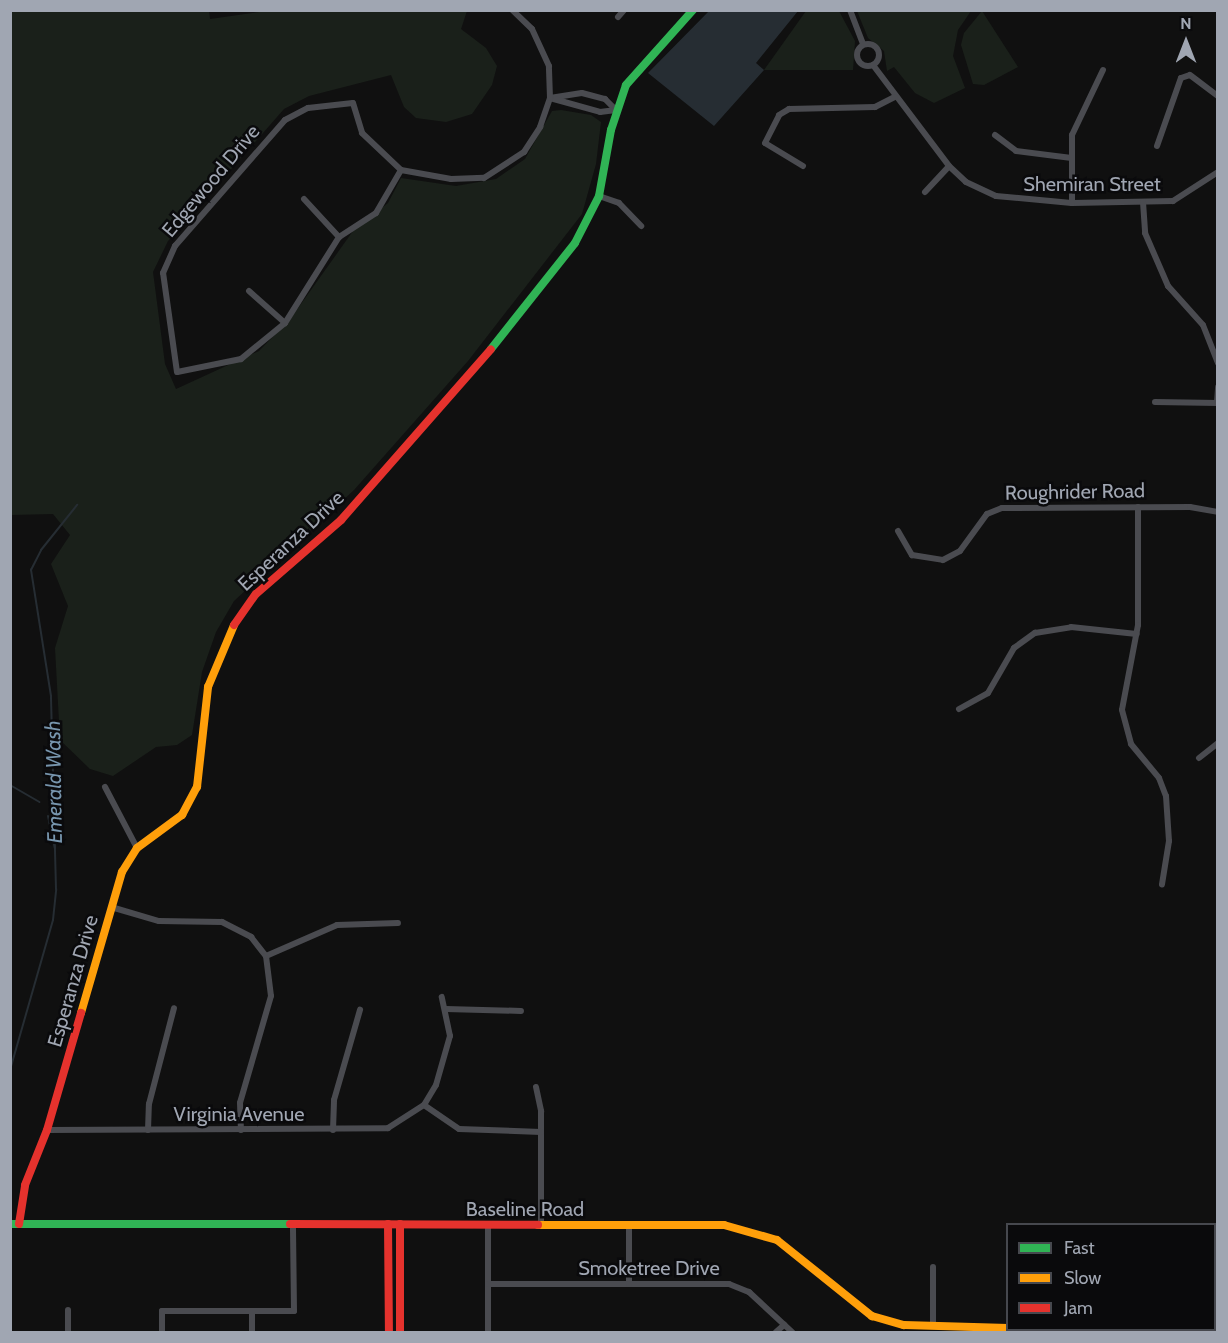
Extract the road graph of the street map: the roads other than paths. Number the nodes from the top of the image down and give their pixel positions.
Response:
1 (512, 10) edge
2 (624, 10) edge
3 (693, 10) edge
4 (850, 10) edge
5 (618, 16) dead end
6 (863, 44) junction
7 (873, 64) junction
8 (1103, 70) dead end
9 (576, 93) junction
10 (1216, 93) edge
11 (895, 97) junction
12 (550, 98) junction
13 (576, 106) junction
14 (616, 110) junction
15 (995, 135) dead end
16 (1157, 146) dead end
17 (1072, 158) junction
18 (803, 166) dead end
19 (949, 166) junction
20 (401, 170) junction
21 (1218, 172) edge
22 (925, 192) dead end
23 (599, 196) junction
24 (304, 199) dead end
25 (1143, 202) junction
26 (1072, 203) junction
27 (641, 226) dead end
28 (339, 237) junction
29 (249, 291) dead end
30 (285, 323) junction
31 (1218, 333) edge
32 (1209, 337) junction
33 (1218, 363) edge
34 (1218, 387) edge
35 (1155, 402) dead end
36 (1217, 403) edge
37 (1138, 507) junction
38 (1218, 512) edge
39 (898, 531) dead end
40 (1137, 634) junction
41 (959, 709) dead end
42 (1216, 748) edge
43 (1199, 758) dead end
44 (105, 787) dead end
45 (137, 848) junction
46 (1162, 884) dead end
47 (111, 907) junction
48 (398, 923) dead end
49 (266, 956) junction
50 (442, 997) dead end
51 (174, 1008) dead end
52 (446, 1009) junction
53 (360, 1010) dead end
54 (521, 1011) dead end
55 (536, 1087) dead end
56 (424, 1105) junction
57 (47, 1130) junction
58 (148, 1130) junction
59 (241, 1130) junction
60 (333, 1130) junction
61 (541, 1132) junction
62 (15, 1224) edge
63 (388, 1224) junction
64 (400, 1224) junction
65 (293, 1225) junction
66 (488, 1225) junction
67 (541, 1225) junction
68 (629, 1226) junction
69 (933, 1268) dead end
70 (488, 1284) junction
71 (629, 1284) junction
72 (68, 1310) dead end
73 (252, 1311) junction
74 (784, 1325) junction
75 (933, 1326) junction
76 (1006, 1328) edge
77 (68, 1332) edge
78 (162, 1332) edge
79 (252, 1332) edge
80 (389, 1332) edge
81 (400, 1332) edge
82 (488, 1332) edge
83 (776, 1332) edge
84 (792, 1332) edge

1 - 12 street
2 - 5 street
3 - 14 main road, Esperanza Drive
4 - 6 street, Shemiran Street
6 - 7 street, Shemiran Street
6 - 7 street, Shemiran Street
7 - 11 street, Shemiran Street
8 - 17 street
9 - 12 street
9 - 13 street
9 - 14 street
10 - 16 street
11 - 18 street
11 - 19 street, Shemiran Street
12 - 13 street
12 - 20 street
13 - 14 street
14 - 23 main road, Esperanza Drive
15 - 17 street
17 - 26 street
19 - 22 street
19 - 26 street, Shemiran Street
20 - 28 street
20 - 30 street, Edgewood Drive
21 - 25 street, Shemiran Street
23 - 27 street
23 - 45 main road, Esperanza Drive
24 - 28 street
25 - 26 street, Shemiran Street
25 - 32 street
28 - 30 street
29 - 30 street
31 - 32 street
32 - 33 street
34 - 36 street
35 - 36 street
37 - 38 street, Roughrider Road
37 - 39 street, Roughrider Road
37 - 40 street
40 - 41 street
40 - 46 street
42 - 43 street
44 - 45 street
45 - 47 main road, Esperanza Drive
47 - 49 street
47 - 57 main road, Esperanza Drive
48 - 49 street
49 - 59 street
50 - 52 street
51 - 58 street
52 - 54 street
52 - 56 street
53 - 60 street
55 - 61 street
56 - 60 street, Virginia Avenue
56 - 61 street
57 - 58 street, Virginia Avenue
57 - 62 main road, Esperanza Drive
58 - 59 street, Virginia Avenue
59 - 60 street, Virginia Avenue
61 - 67 street
62 - 65 main road, Baseline Road
63 - 64 main road, Baseline Road
63 - 65 main road, Baseline Road
63 - 80 main road
64 - 66 main road, Baseline Road
64 - 81 main road
65 - 73 street
66 - 67 main road, Baseline Road
66 - 70 street
67 - 68 main road, Baseline Road
68 - 71 street
68 - 75 main road, Baseline Road
69 - 75 street
70 - 71 street, Smoketree Drive
70 - 82 street
71 - 74 street, Smoketree Drive
72 - 77 street
73 - 78 street
73 - 79 street
74 - 83 street
74 - 84 street, Smoketree Drive
75 - 76 main road, Baseline Road

